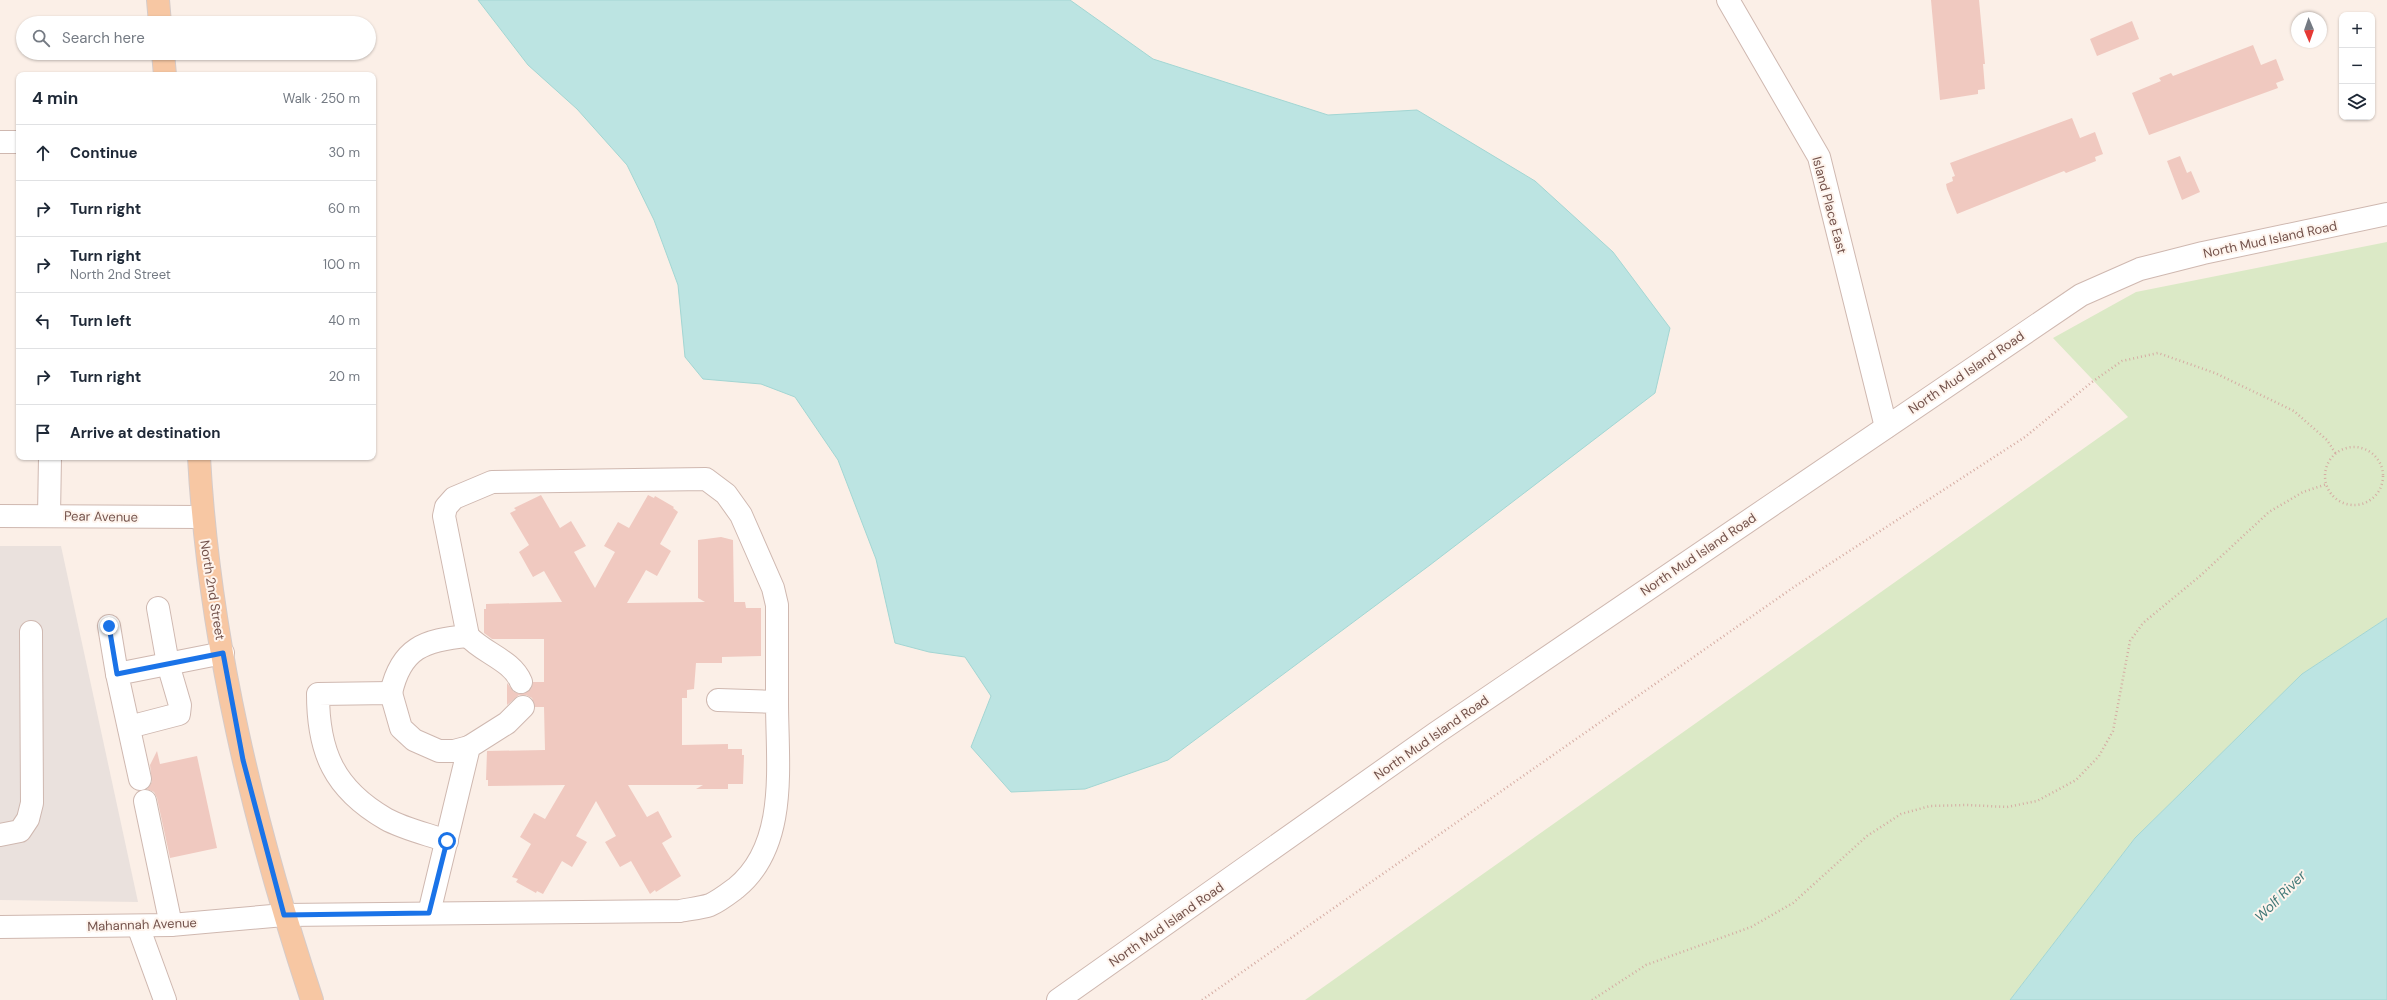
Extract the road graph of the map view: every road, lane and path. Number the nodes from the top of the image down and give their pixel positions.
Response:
1 (158, 0) edge
2 (1728, 0) edge
3 (159, 16) edge
4 (164, 60) edge
5 (166, 72) edge
6 (0, 142) edge
7 (16, 142) edge
8 (2387, 214) edge
9 (1886, 427) junction
10 (2336, 454) junction
11 (50, 460) edge
12 (199, 460) edge
13 (2385, 474) edge
14 (2327, 484) junction
15 (0, 516) edge
16 (49, 516) junction
17 (202, 517) junction
18 (158, 608) dead end
19 (109, 626) dead end
20 (31, 632) dead end
21 (468, 636) junction
22 (223, 653) junction
23 (168, 664) junction
24 (117, 674) junction
25 (521, 682) dead end
26 (391, 693) junction
27 (718, 700) dead end
28 (777, 702) junction
29 (523, 707) dead end
30 (128, 727) junction
31 (469, 747) junction
32 (140, 779) dead end
33 (145, 801) dead end
34 (0, 835) edge
35 (447, 841) junction
36 (429, 913) junction
37 (284, 915) junction
38 (171, 925) junction
39 (138, 926) junction
40 (0, 927) edge
41 (165, 1000) edge
42 (312, 1000) edge
43 (1058, 1000) edge
44 (1202, 1000) edge
45 (1592, 1000) edge

1 - 3 main road
2 - 9 street, Island Place East
4 - 5 main road
6 - 7 street
8 - 9 street, North Mud Island Road
9 - 43 street, North Mud Island Road
10 - 13 path
10 - 14 path
10 - 44 path
11 - 16 street
12 - 17 main road, North 2nd Street
13 - 14 path
14 - 45 path
15 - 16 street, Pear Avenue
16 - 17 street, Pear Avenue
17 - 22 main road, North 2nd Street
18 - 23 street
19 - 24 street
20 - 34 street
21 - 25 street
21 - 26 street
21 - 28 street, Mahannah Avenue
22 - 23 street
22 - 37 main road, North 2nd Street
23 - 24 street
23 - 30 street
24 - 30 street
26 - 31 street
26 - 35 street
27 - 28 street
28 - 36 street, Mahannah Avenue
29 - 31 street
30 - 32 street
31 - 35 street
33 - 38 street
35 - 36 street
36 - 37 street, Mahannah Avenue
37 - 38 street, Mahannah Avenue
37 - 42 main road, North 2nd Street
38 - 39 street, Mahannah Avenue
39 - 40 street, Mahannah Avenue
39 - 41 street

